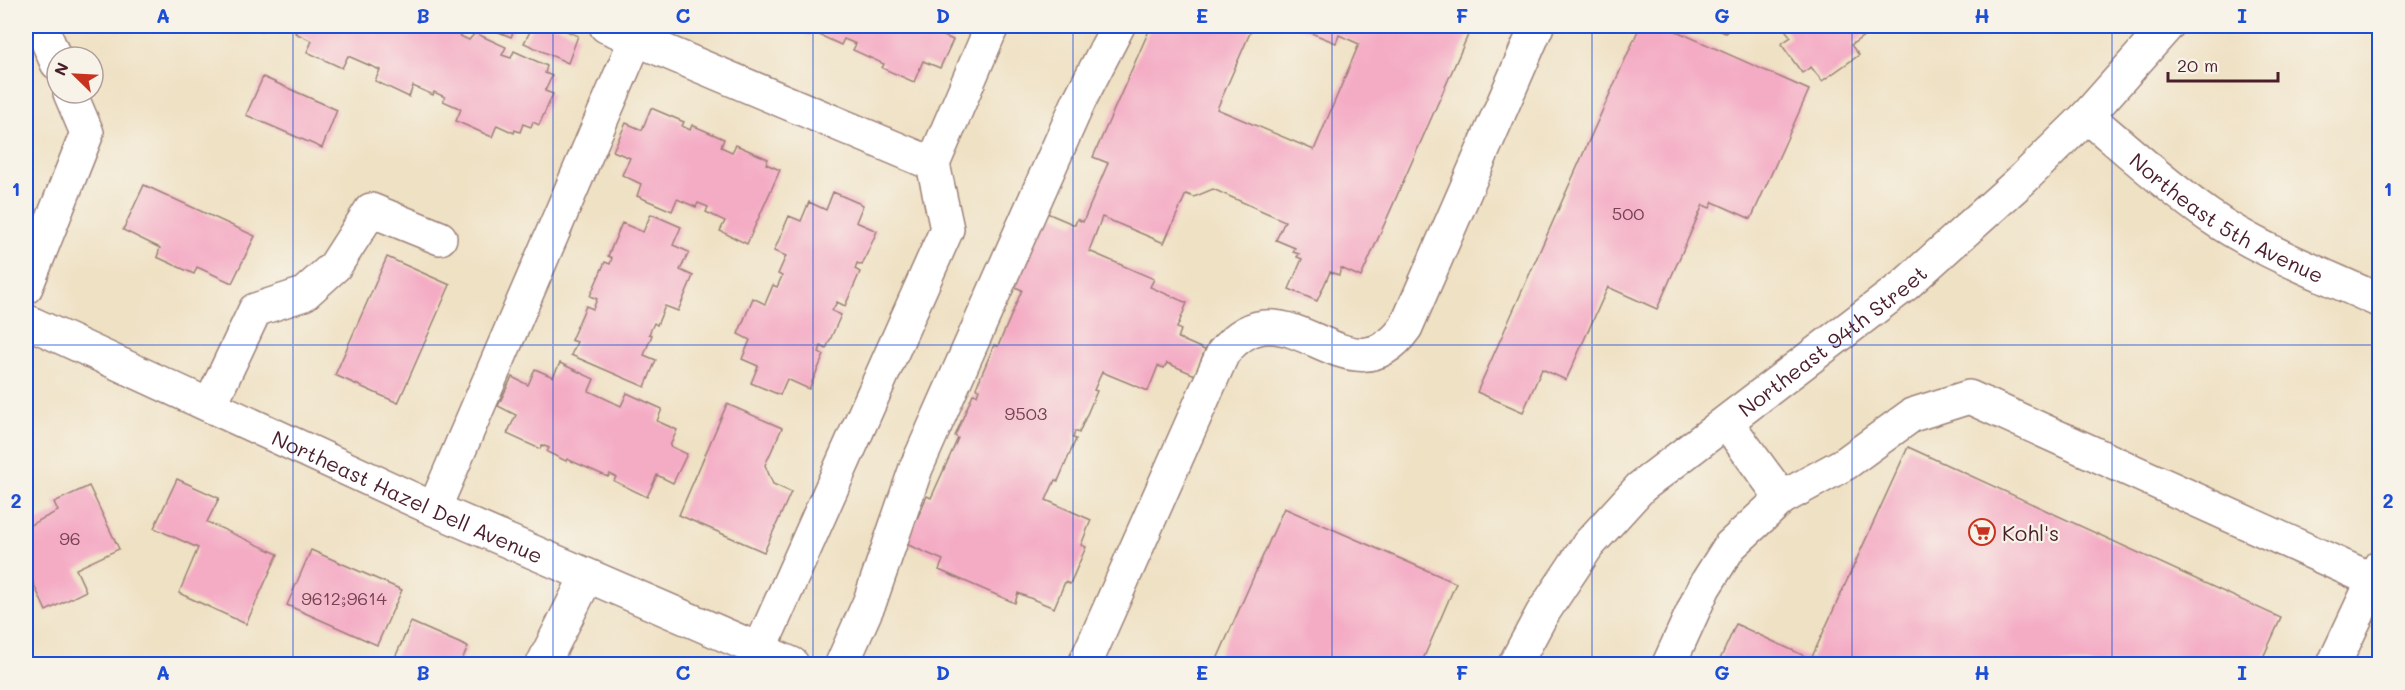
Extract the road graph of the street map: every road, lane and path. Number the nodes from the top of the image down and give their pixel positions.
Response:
1 (41, 26) edge
2 (606, 26) edge
3 (992, 26) edge
4 (1118, 26) edge
5 (1538, 26) edge
6 (2167, 26) edge
7 (636, 39) junction
8 (49, 45) edge
9 (75, 105) edge
10 (2087, 116) junction
11 (933, 164) junction
12 (440, 238) dead end
13 (26, 287) edge
14 (2379, 301) edge
15 (26, 321) edge
16 (210, 405) junction
17 (1727, 423) junction
18 (1782, 498) junction
19 (434, 509) junction
20 (2376, 573) edge
21 (587, 576) junction
22 (759, 651) junction
23 (543, 664) edge
24 (792, 664) edge
25 (842, 664) edge
26 (1085, 664) edge
27 (1515, 664) edge
28 (1669, 664) edge
29 (2334, 664) edge

1 - 8 street
2 - 7 street
3 - 11 street
4 - 25 street
5 - 26 street
6 - 10 street, Northeast 94th Street
7 - 11 street
7 - 19 street
9 - 13 street
10 - 14 street, Northeast 5th Avenue
10 - 17 street, Northeast 94th Street
11 - 22 street
12 - 16 street
15 - 16 street, Northeast Hazel Dell Avenue
16 - 19 street, Northeast Hazel Dell Avenue
17 - 18 street
17 - 27 street, Northeast 94th Street
18 - 20 street
18 - 28 street
19 - 21 street, Northeast Hazel Dell Avenue
20 - 29 street
21 - 22 street, Northeast Hazel Dell Avenue
21 - 23 street
22 - 24 street, Northeast Hazel Dell Avenue

